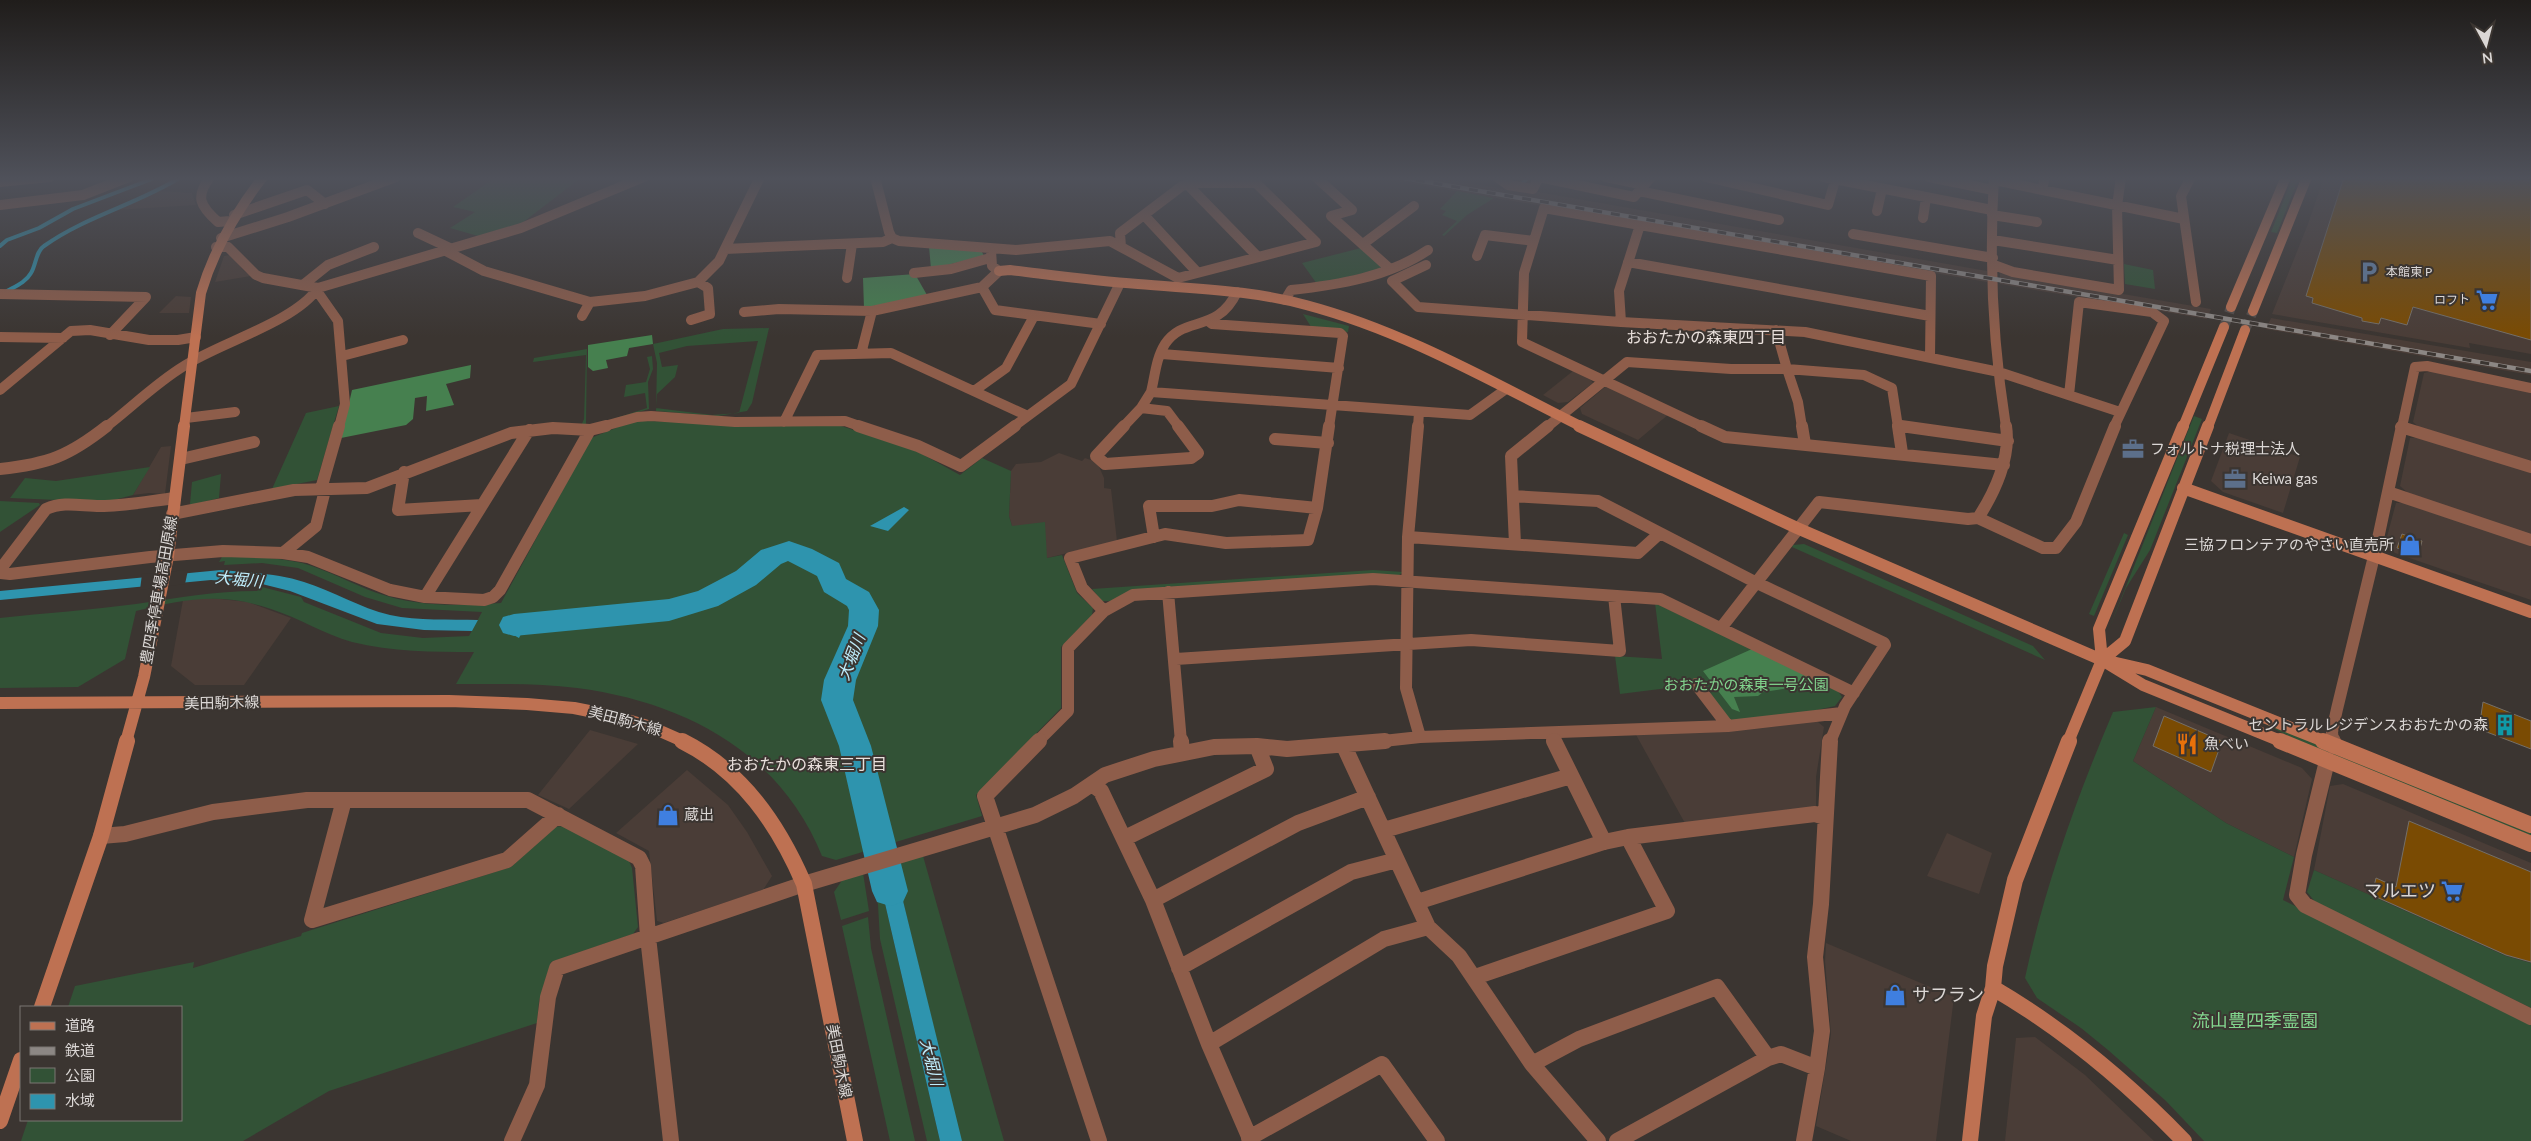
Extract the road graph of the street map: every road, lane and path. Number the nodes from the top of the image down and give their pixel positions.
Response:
1 (226, 230) edge
2 (254, 230) edge
3 (510, 230) edge
4 (734, 230) edge
5 (890, 230) edge
6 (1124, 230) edge
7 (1158, 230) edge
8 (1232, 230) edge
9 (1304, 230) edge
10 (1348, 230) edge
11 (1381, 230) edge
12 (1537, 230) edge
13 (1639, 230) edge
14 (1665, 230) edge
15 (1993, 230) edge
16 (2117, 230) edge
17 (2186, 230) edge
18 (2263, 230) edge
19 (2286, 230) edge
20 (418, 233) dead end
21 (1853, 234) dead end
22 (892, 238) junction
23 (1993, 240) junction
24 (1534, 241) junction
25 (219, 243) junction
26 (852, 244) junction
27 (1363, 244) junction
28 (374, 247) dead end
29 (1121, 247) junction
30 (725, 249) junction
31 (449, 250) junction
32 (1428, 250) dead end
33 (990, 254) junction
34 (1257, 256) junction
35 (1477, 256) dead end
36 (2118, 260) junction
37 (1628, 262) junction
38 (1994, 262) junction
39 (1426, 265) dead end
40 (1386, 270) junction
41 (1196, 271) junction
42 (999, 272) junction
43 (914, 273) dead end
44 (847, 278) dead end
45 (1392, 280) junction
46 (698, 282) junction
47 (1177, 282) junction
48 (1120, 283) junction
49 (302, 285) junction
50 (982, 287) junction
51 (317, 290) junction
52 (1237, 292) junction
53 (0, 294) edge
54 (1285, 300) junction
55 (590, 302) junction
56 (2196, 302) dead end
57 (2231, 307) tunnel mouth
58 (872, 311) junction
59 (2253, 311) tunnel mouth
60 (744, 312) dead end
61 (1521, 315) junction
62 (582, 316) dead end
63 (1034, 316) junction
64 (1930, 316) junction
65 (691, 320) dead end
66 (1208, 321) junction
67 (1621, 322) junction
68 (1101, 324) junction
69 (2224, 326) tunnel mouth
70 (1776, 330) junction
71 (2245, 330) tunnel mouth
72 (110, 335) junction
73 (0, 337) edge
74 (196, 337) junction
75 (63, 338) junction
76 (403, 340) dead end
77 (861, 354) junction
78 (1162, 354) junction
79 (342, 356) junction
80 (1930, 357) junction
81 (194, 360) junction
82 (1339, 368) junction
83 (1787, 369) junction
84 (1999, 372) junction
85 (0, 378) edge
86 (13, 379) junction
87 (1604, 381) junction
88 (2531, 388) edge
89 (1506, 389) junction
90 (0, 390) edge
91 (974, 391) junction
92 (1151, 392) junction
93 (2069, 395) junction
94 (1333, 405) junction
95 (1141, 408) junction
96 (235, 412) dead end
97 (1419, 412) junction
98 (2120, 412) junction
99 (1028, 416) junction
100 (1560, 416) junction
101 (186, 418) junction
102 (784, 422) junction
103 (1897, 425) junction
104 (2401, 427) junction
105 (529, 430) junction
106 (590, 430) junction
107 (1275, 439) dead end
108 (2008, 441) junction
109 (254, 442) dead end
110 (1328, 443) junction
111 (1805, 444) junction
112 (1902, 453) junction
113 (181, 459) junction
114 (2004, 465) junction
115 (0, 468) edge
116 (2531, 468) edge
117 (404, 472) junction
118 (2183, 488) junction
119 (323, 489) junction
120 (2388, 492) junction
121 (1513, 496) junction
122 (175, 498) junction
123 (482, 505) junction
124 (1318, 508) junction
125 (172, 514) junction
126 (1978, 518) junction
127 (1797, 528) junction
128 (1660, 533) junction
129 (1154, 537) junction
130 (1408, 537) junction
131 (2531, 540) edge
132 (1515, 544) junction
133 (283, 553) junction
134 (2374, 556) junction
135 (167, 560) junction
136 (1407, 581) junction
137 (1755, 582) junction
138 (1168, 592) junction
139 (1614, 596) junction
140 (424, 597) junction
141 (1104, 611) junction
142 (2531, 612) edge
143 (1721, 628) junction
144 (1407, 645) junction
145 (1176, 659) junction
146 (2102, 660) junction
147 (1696, 684) dead end
148 (1854, 693) junction
149 (0, 703) edge
150 (138, 704) junction
151 (1842, 713) junction
152 (1728, 726) junction
153 (1550, 733) junction
154 (1420, 737) junction
155 (1257, 746) junction
156 (1344, 746) junction
157 (2334, 746) junction
158 (1182, 753) junction
159 (2327, 761) junction
160 (1571, 776) junction
161 (1092, 784) junction
162 (1368, 797) junction
163 (344, 800) junction
164 (558, 815) junction
165 (1826, 816) junction
166 (995, 826) junction
167 (2531, 826) edge
168 (1384, 830) junction
169 (101, 836) junction
170 (1628, 837) junction
171 (1125, 838) junction
172 (1604, 842) junction
173 (2531, 844) edge
174 (1397, 860) junction
175 (804, 884) junction
176 (1153, 900) junction
177 (1417, 902) junction
178 (1428, 927) junction
179 (648, 937) junction
180 (1179, 968) junction
181 (1475, 977) junction
182 (1993, 988) junction
183 (42, 1006) edge
184 (2531, 1017) edge
185 (1209, 1044) junction
186 (1768, 1058) junction
187 (20, 1063) edge
188 (1532, 1064) junction
189 (1817, 1068) junction
190 (0, 1121) edge
191 (1250, 1139) edge
192 (512, 1141) edge
193 (671, 1141) edge
194 (855, 1141) edge
195 (1100, 1141) edge
196 (1437, 1141) edge
197 (1598, 1141) edge
198 (1617, 1141) edge
199 (1804, 1141) edge
200 (1970, 1141) edge
201 (2184, 1141) edge

1 - 25 street, 豊四季停車場高田原線
2 - 25 street
3 - 31 street
4 - 30 street
5 - 22 street
6 - 29 street
7 - 41 street
8 - 34 street
9 - 34 street
10 - 27 street
11 - 27 street
12 - 24 street
13 - 37 street
14 - 64 street
15 - 23 street
16 - 36 street
17 - 56 street
18 - 57 street
19 - 59 street
20 - 31 street
21 - 38 street
22 - 26 street
22 - 33 street
23 - 36 street
23 - 38 street
24 - 35 street
24 - 61 street
25 - 49 street
25 - 74 street, 豊四季停車場高田原線
26 - 30 street
26 - 44 street
27 - 40 street
28 - 49 street
29 - 33 street
29 - 47 street
30 - 46 street
31 - 51 street
31 - 55 street
32 - 40 street
33 - 42 street
33 - 43 street
34 - 41 street
36 - 38 street
37 - 64 street
37 - 67 street
38 - 84 street
39 - 45 street
40 - 45 street
40 - 54 street
41 - 47 street
42 - 48 street
42 - 50 street
45 - 61 street
46 - 55 street
46 - 65 street
47 - 48 street
47 - 52 street
48 - 68 street
49 - 51 street
50 - 58 street
50 - 63 street
51 - 79 street
51 - 81 street
52 - 54 street
52 - 66 street
53 - 72 street
54 - 89 street
55 - 62 street
58 - 60 street
58 - 77 street
61 - 67 street
61 - 87 street
63 - 68 street
63 - 91 street
64 - 80 street
66 - 78 street
66 - 82 street
67 - 70 street
68 - 99 street
69 - 146 street
70 - 80 street
70 - 83 street
71 - 118 street
72 - 74 street
72 - 75 street
73 - 75 street
74 - 81 street, 豊四季停車場高田原線
75 - 86 street
76 - 79 street
77 - 91 street
77 - 102 street
78 - 82 street
78 - 92 street
79 - 119 street
80 - 84 street
81 - 101 street, 豊四季停車場高田原線
81 - 115 street
82 - 94 street
83 - 87 street
83 - 103 street
83 - 111 street
84 - 93 street
84 - 108 street
85 - 86 street
86 - 90 street
87 - 100 street
87 - 111 street
88 - 104 street
89 - 97 street
89 - 100 street
91 - 99 street
92 - 94 street
92 - 95 street
93 - 98 street
93 - 98 street
94 - 97 street
94 - 110 street
95 - 95 street
96 - 101 street
97 - 130 street
98 - 126 street
99 - 102 street
100 - 121 street
100 - 127 street
101 - 113 street, 豊四季停車場高田原線
102 - 106 street
103 - 108 street
103 - 112 street
104 - 116 street
104 - 120 street
105 - 106 street
105 - 117 street
105 - 123 street
106 - 140 street
107 - 110 street
108 - 114 street
109 - 113 street
110 - 124 street
111 - 112 street
112 - 114 street
113 - 122 street, 豊四季停車場高田原線
114 - 126 street
117 - 119 street
117 - 123 street
118 - 134 street
118 - 146 street
119 - 125 street
119 - 133 street
120 - 131 street
120 - 134 street
121 - 128 street
121 - 132 street
122 - 125 street, 豊四季停車場高田原線
122 - 135 street
123 - 140 street
124 - 129 street
124 - 129 street
125 - 135 street, 豊四季停車場高田原線
126 - 127 street
127 - 137 street
127 - 146 street
128 - 132 street
128 - 137 street
129 - 141 street
130 - 132 street
130 - 136 street
133 - 135 street
133 - 140 street
134 - 142 street
134 - 157 street
135 - 150 street, 豊四季停車場高田原線
136 - 138 street
136 - 139 street
136 - 144 street
137 - 143 street
137 - 148 street
138 - 141 street
138 - 145 street
139 - 143 street
139 - 144 street
141 - 166 street
143 - 148 street
144 - 145 street
144 - 154 street
145 - 158 street
146 - 157 street
146 - 159 street
146 - 182 street
147 - 152 street
148 - 151 street
149 - 150 street, 美田駒木線
150 - 169 street, 豊四季停車場高田原線
150 - 175 street, 美田駒木線
151 - 152 street
151 - 165 street
152 - 153 street
153 - 154 street
153 - 160 street
154 - 156 street
155 - 156 street
155 - 158 street
155 - 171 street
156 - 162 street
157 - 167 street
158 - 161 street
159 - 173 street
159 - 184 street
160 - 168 street
160 - 172 street
161 - 166 street
161 - 171 street
162 - 168 street
162 - 176 street
163 - 164 street
163 - 164 street
163 - 169 street
164 - 179 street
165 - 170 street
165 - 189 street
166 - 175 street
166 - 195 street
168 - 174 street
169 - 183 street, 豊四季停車場高田原線
170 - 172 street
170 - 181 street
171 - 176 street
172 - 177 street
174 - 177 street
174 - 180 street
175 - 179 street
175 - 194 street, 美田駒木線
176 - 180 street
177 - 178 street
178 - 181 street
178 - 185 street
179 - 192 street
179 - 193 street
180 - 185 street
181 - 188 street
182 - 200 street
182 - 201 street
185 - 191 street
186 - 188 street
186 - 189 street
186 - 198 street
187 - 190 street
188 - 197 street
189 - 199 street
191 - 196 street

